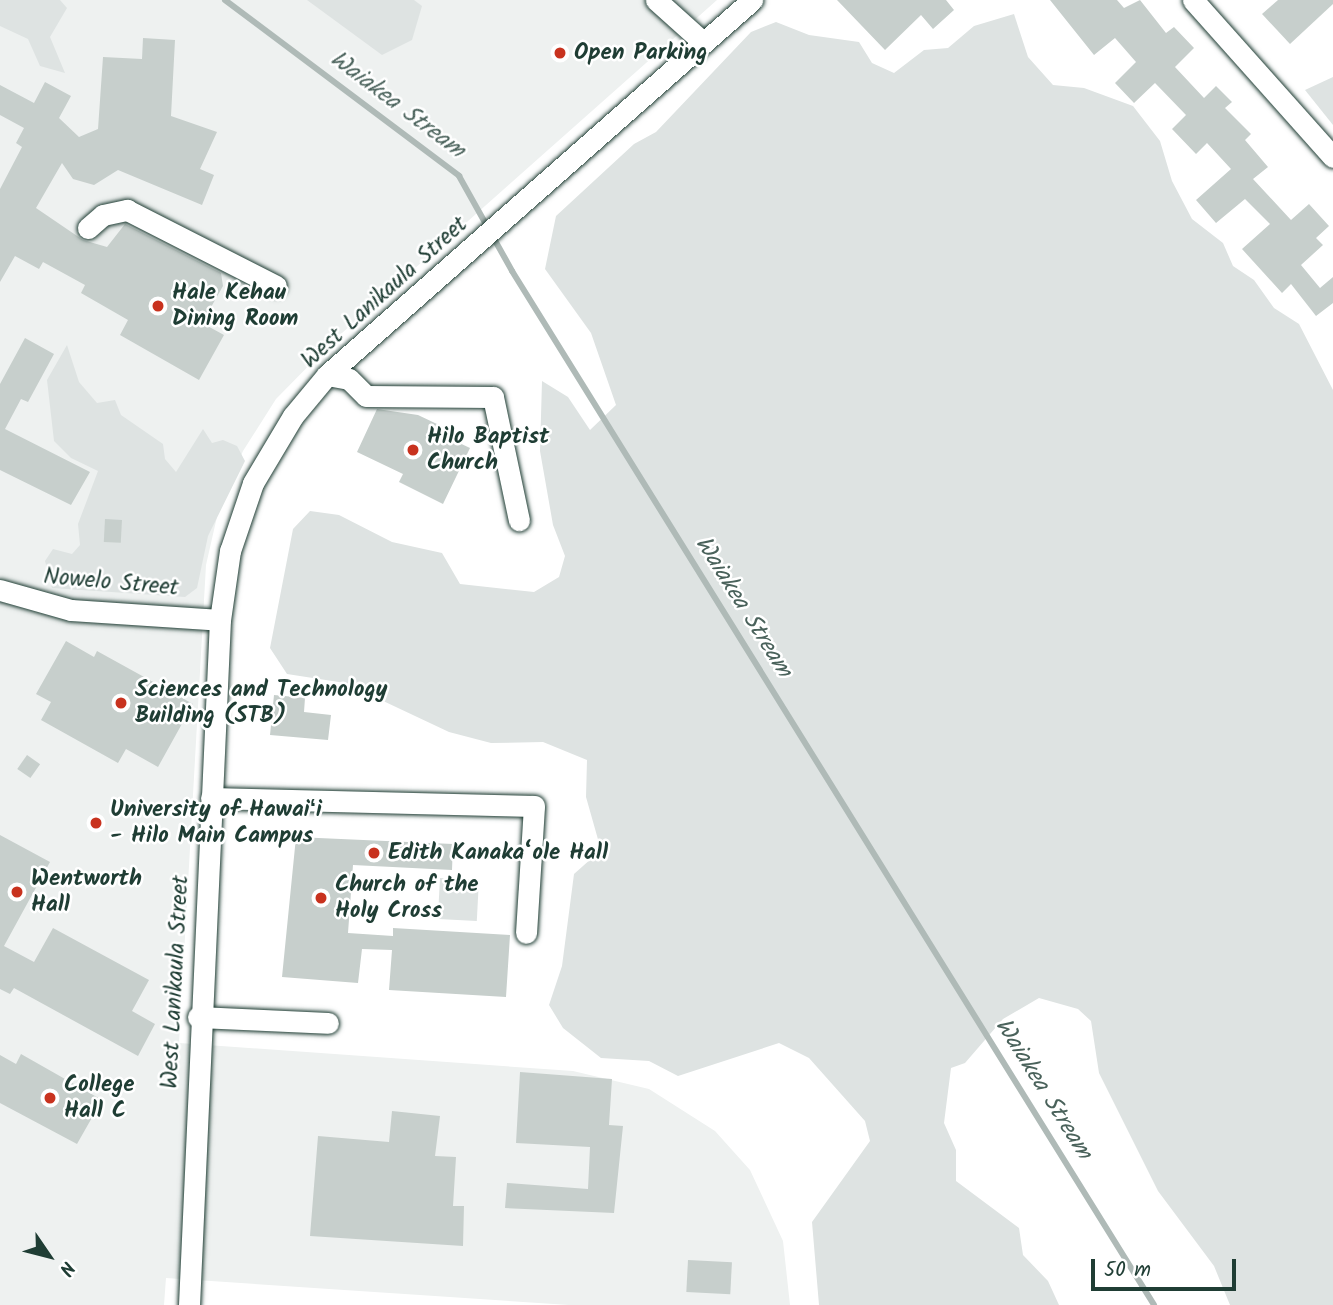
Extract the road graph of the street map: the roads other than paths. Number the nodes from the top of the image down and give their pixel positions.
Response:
1 (656, 0) edge
2 (752, 0) edge
3 (1200, 2) edge
4 (704, 43) junction
5 (1333, 158) edge
6 (88, 228) dead end
7 (276, 286) dead end
8 (327, 375) junction
9 (519, 520) dead end
10 (0, 590) edge
11 (220, 620) junction
12 (211, 798) junction
13 (526, 933) dead end
14 (198, 1017) junction
15 (328, 1023) dead end
16 (189, 1305) edge

1 - 4 street
2 - 4 street, West Lanikaula Street
3 - 5 street
4 - 8 street, West Lanikaula Street
6 - 7 street
8 - 9 street
8 - 11 street, West Lanikaula Street
10 - 11 street, Nowelo Street
11 - 12 street, West Lanikaula Street
12 - 13 street
12 - 14 street, West Lanikaula Street
14 - 15 street
14 - 16 street, West Lanikaula Street

